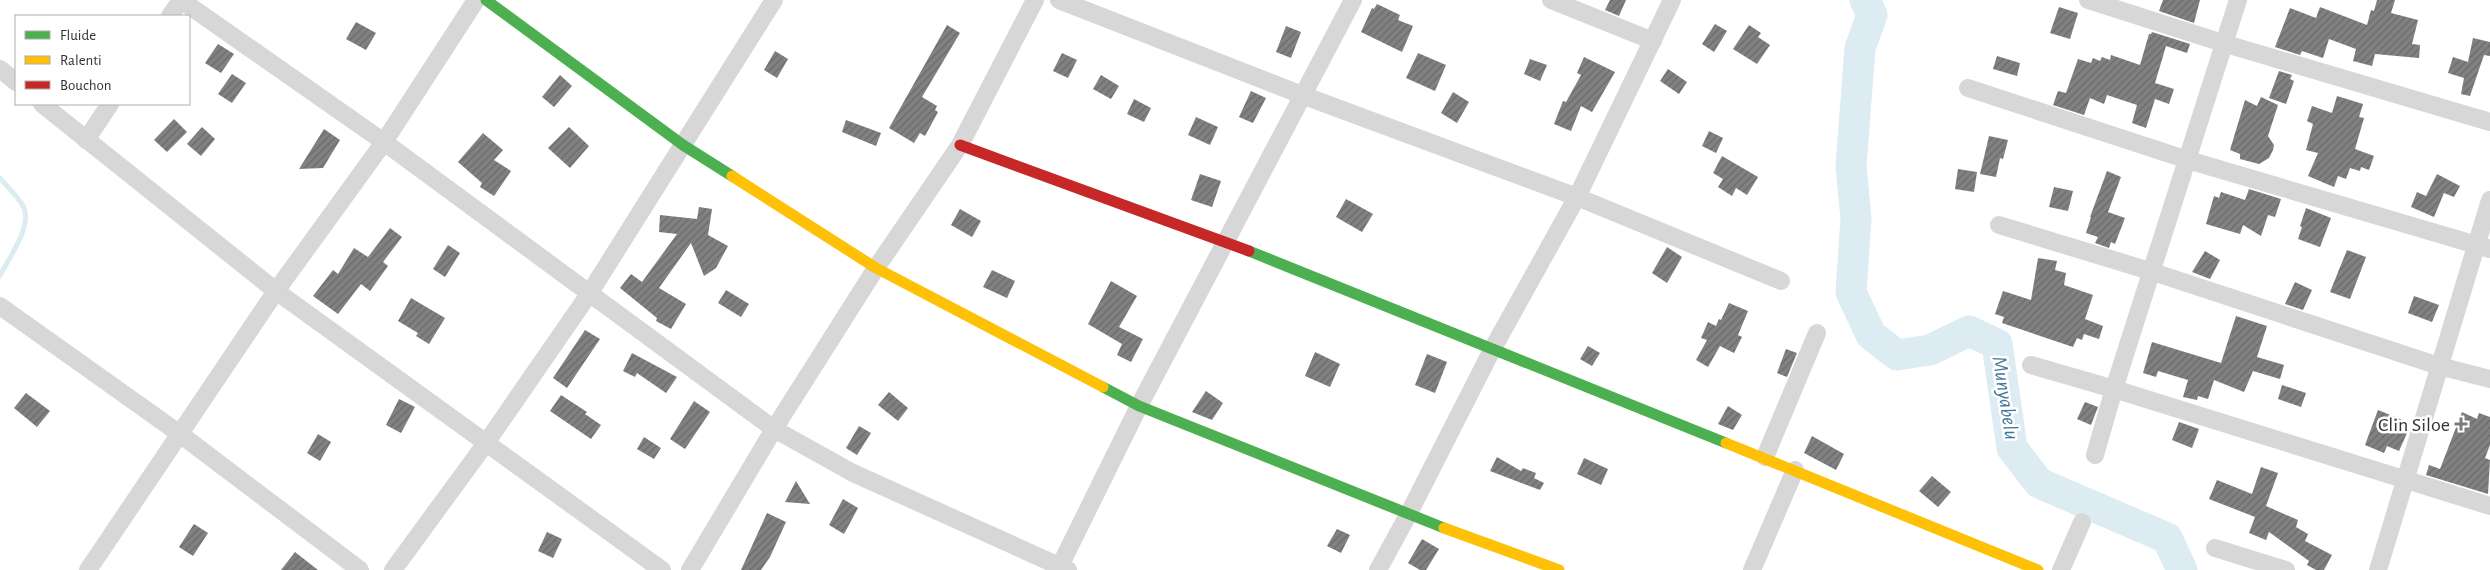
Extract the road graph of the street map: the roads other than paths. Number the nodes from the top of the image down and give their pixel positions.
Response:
1 (181, 0) edge
2 (476, 0) edge
3 (486, 0) edge
4 (774, 0) edge
5 (1035, 0) edge
6 (1059, 0) edge
7 (1353, 0) edge
8 (1551, 0) edge
9 (1672, 0) edge
10 (2088, 0) edge
11 (2238, 0) edge
12 (171, 15) edge
13 (1653, 41) junction
14 (2226, 44) junction
15 (0, 69) edge
16 (15, 81) edge
17 (1968, 88) dead end
18 (1302, 95) junction
19 (43, 105) edge
20 (109, 105) edge
21 (2490, 122) edge
22 (86, 140) junction
23 (384, 142) junction
24 (960, 145) junction
25 (683, 146) junction
26 (2188, 160) junction
27 (1577, 196) junction
28 (2490, 200) edge
29 (2000, 225) dead end
30 (1225, 242) junction
31 (2483, 247) edge
32 (876, 268) junction
33 (2153, 272) junction
34 (1781, 281) dead end
35 (276, 291) junction
36 (589, 294) junction
37 (0, 306) edge
38 (1817, 333) dead end
39 (1493, 348) junction
40 (2030, 365) dead end
41 (2439, 366) junction
42 (2490, 379) edge
43 (2114, 389) junction
44 (1139, 406) junction
45 (774, 429) junction
46 (180, 434) junction
47 (486, 443) junction
48 (2095, 455) dead end
49 (1765, 457) junction
50 (1795, 470) junction
51 (2405, 479) junction
52 (2490, 506) edge
53 (1408, 515) junction
54 (2082, 522) dead end
55 (2215, 548) dead end
56 (1062, 569) edge
57 (88, 570) edge
58 (360, 570) edge
59 (394, 570) edge
60 (662, 570) edge
61 (690, 570) edge
62 (1378, 570) edge
63 (1559, 570) edge
64 (1752, 570) edge
65 (2038, 570) edge
66 (2061, 570) edge
67 (2286, 570) edge
68 (2378, 570) edge

1 - 12 street
1 - 23 street
2 - 23 street
3 - 25 street
4 - 25 street
5 - 24 street
6 - 18 street
7 - 18 street
8 - 13 street
9 - 13 street
10 - 14 street
11 - 14 street
13 - 27 street
14 - 21 street
14 - 26 street
15 - 16 street
17 - 26 street
18 - 27 street
18 - 30 street
19 - 22 street
20 - 22 street
22 - 35 street
23 - 35 street
23 - 36 street
24 - 30 street
24 - 32 street
25 - 32 street
25 - 36 street
26 - 31 street
26 - 33 street
27 - 34 street
27 - 39 street
28 - 31 street
29 - 33 street
30 - 39 street
30 - 44 street
31 - 41 street
32 - 44 street
32 - 45 street
33 - 41 street
33 - 43 street
35 - 46 street
35 - 47 street
36 - 45 street
36 - 47 street
37 - 46 street
38 - 49 street
39 - 49 street
39 - 53 street
40 - 43 street
41 - 42 street
41 - 51 street
43 - 48 street
43 - 51 street
44 - 53 street
44 - 56 street
45 - 56 street
45 - 61 street
46 - 57 street
46 - 58 street
47 - 59 street
47 - 60 street
49 - 50 street
50 - 64 street
50 - 65 street
51 - 52 street
51 - 68 street
53 - 62 street
53 - 63 street
54 - 66 street
55 - 67 street

